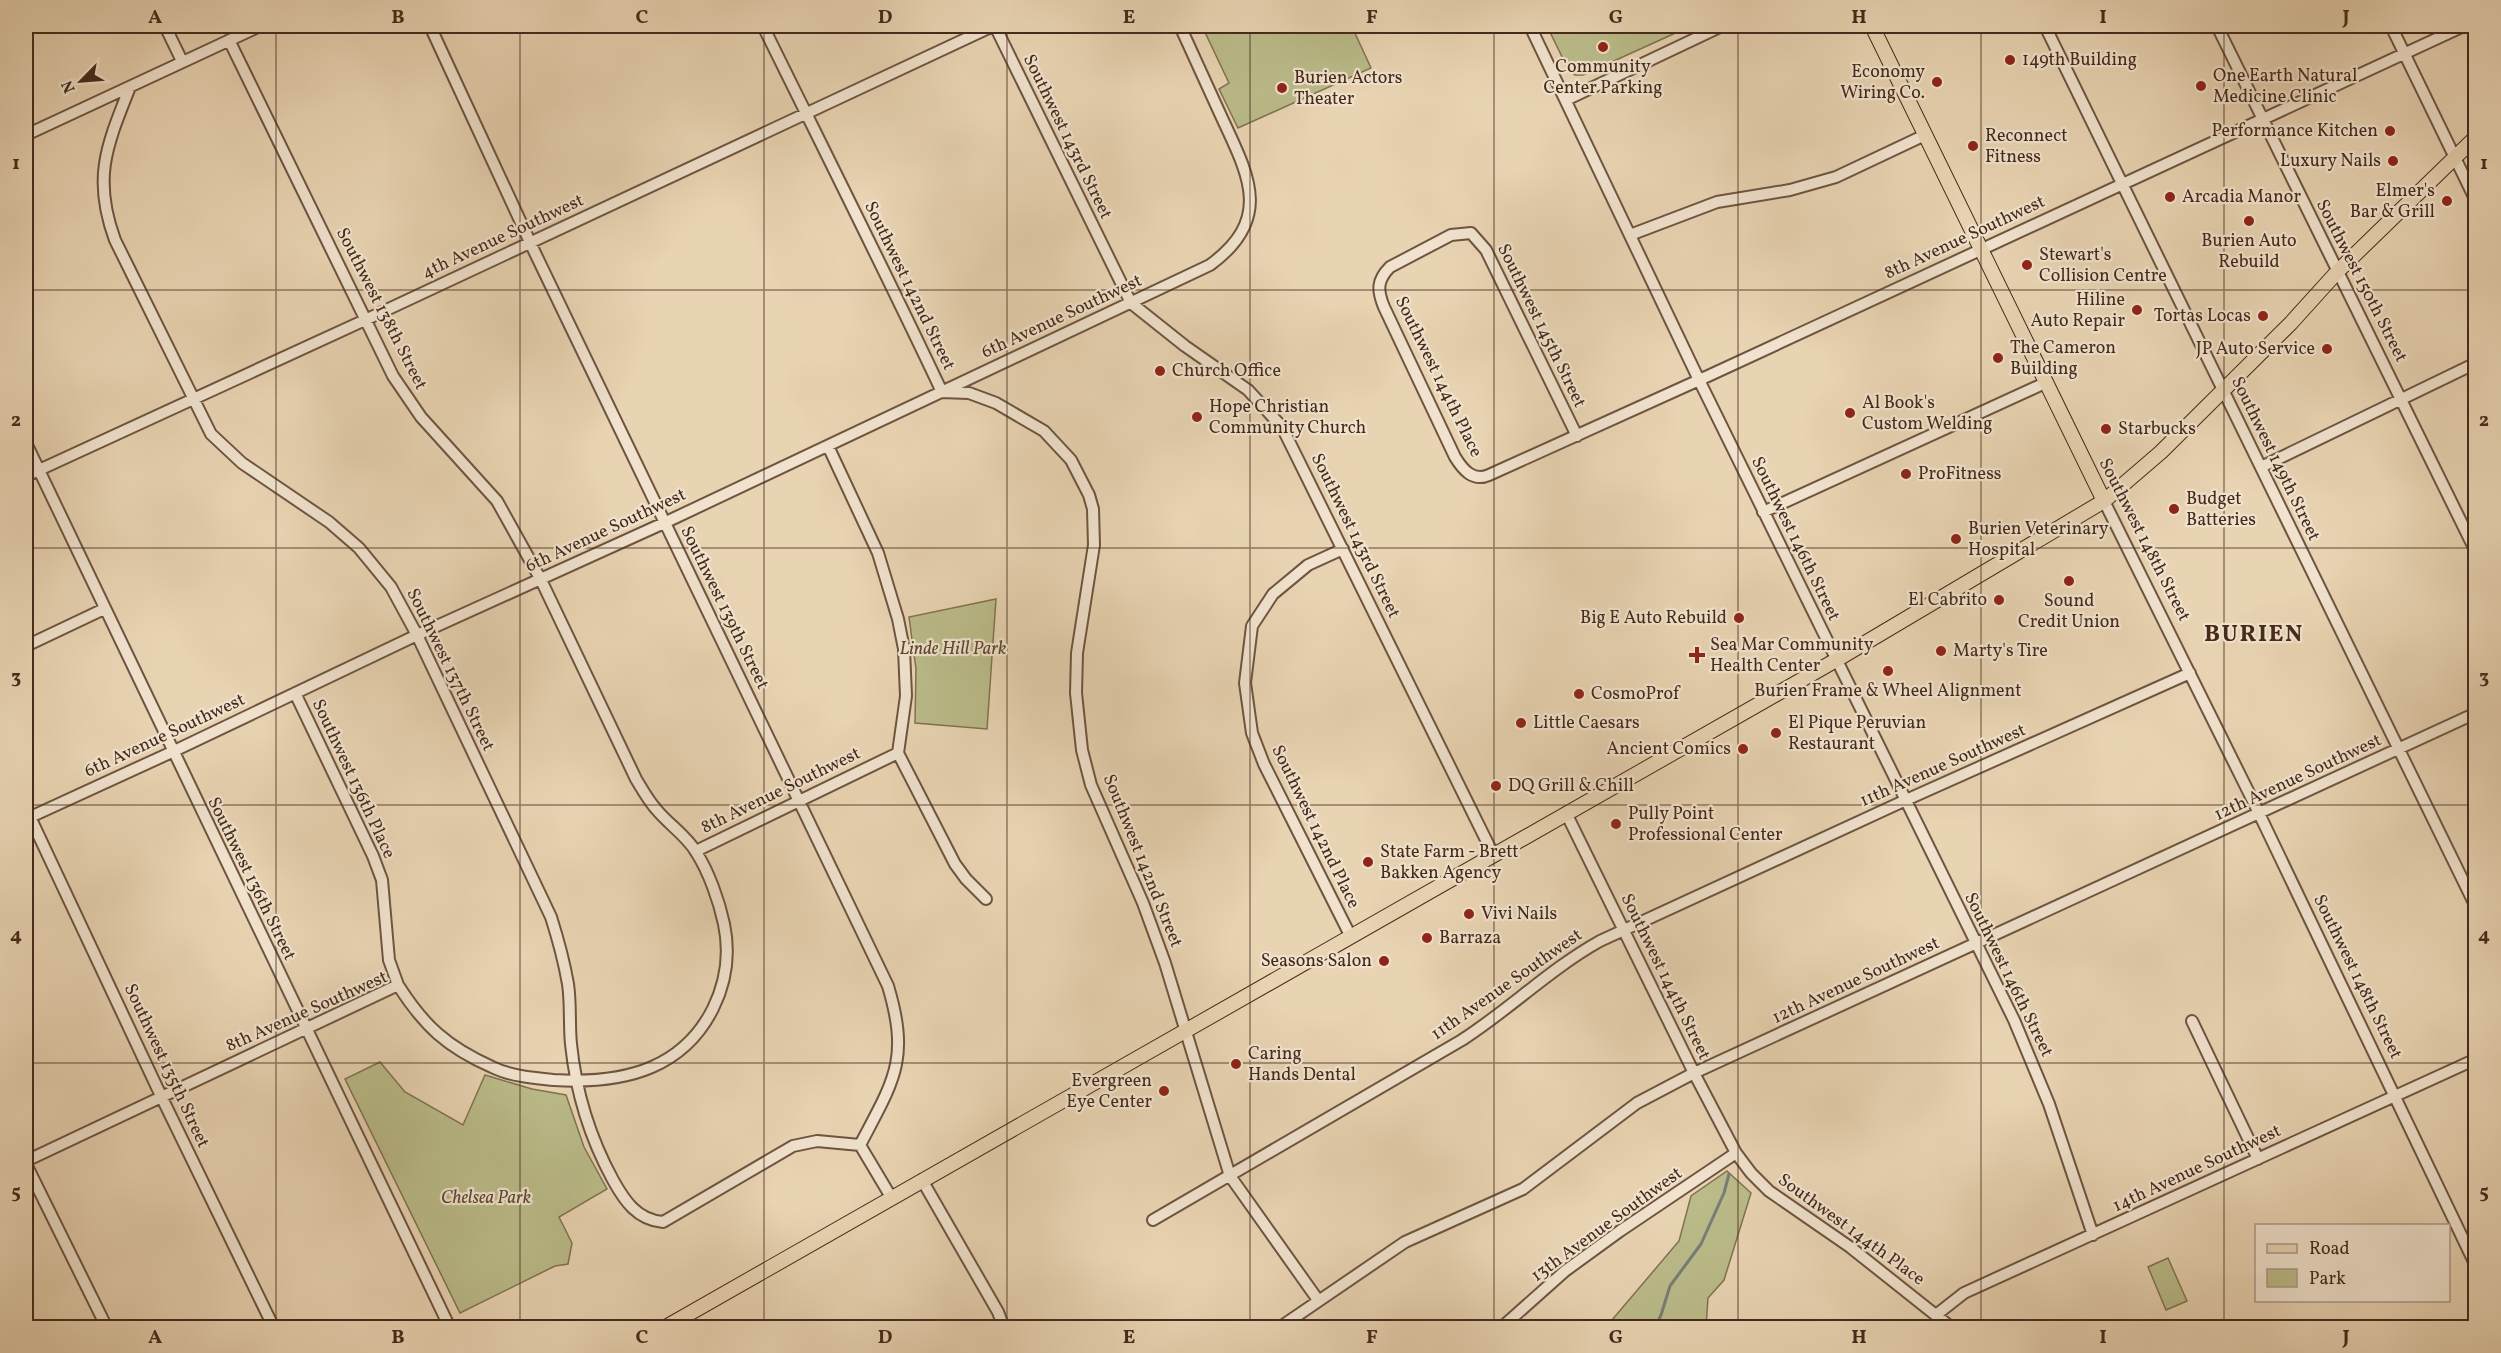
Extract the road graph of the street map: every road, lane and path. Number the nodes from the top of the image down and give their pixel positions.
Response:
1 (165, 26) edge
2 (260, 26) edge
3 (430, 26) edge
4 (763, 26) edge
5 (994, 26) edge
6 (1180, 26) edge
7 (1530, 26) edge
8 (1722, 26) edge
9 (1872, 26) edge
10 (2045, 26) edge
11 (2217, 26) edge
12 (2391, 26) edge
13 (2464, 26) edge
14 (230, 40) junction
15 (2404, 53) junction
16 (182, 61) junction
17 (130, 87) junction
18 (1566, 100) junction
19 (806, 114) junction
20 (2262, 119) junction
21 (26, 135) edge
22 (1925, 135) junction
23 (2475, 137) edge
24 (2454, 157) junction
25 (2122, 183) junction
26 (2475, 201) edge
27 (1471, 233) joint
28 (1630, 235) junction
29 (530, 243) junction
30 (1980, 249) junction
31 (2338, 271) junction
32 (1131, 303) junction
33 (365, 320) junction
34 (2475, 363) edge
35 (1699, 380) junction
36 (2045, 383) junction
37 (2222, 391) junction
38 (942, 392) junction
39 (192, 397) junction
40 (2402, 398) junction
41 (1577, 436) junction
42 (26, 443) edge
43 (828, 446) junction
44 (2261, 467) junction
45 (38, 470) junction
46 (26, 476) edge
47 (1479, 478) joint
48 (2104, 501) junction
49 (1763, 512) junction
50 (664, 523) junction
51 (1343, 549) junction
52 (2475, 552) edge
53 (541, 580) junction
54 (104, 609) junction
55 (417, 635) junction
56 (26, 646) edge
57 (1838, 659) junction
58 (2190, 672) junction
59 (295, 693) junction
60 (2475, 713) edge
61 (2399, 750) junction
62 (172, 752) junction
63 (897, 753) junction
64 (800, 800) junction
65 (1906, 800) junction
66 (1566, 813) junction
67 (2259, 814) junction
68 (28, 818) edge
69 (696, 851) junction
70 (1494, 856) junction
71 (986, 899) dead end
72 (2475, 907) edge
73 (1623, 931) junction
74 (1351, 937) junction
75 (1975, 945) junction
76 (398, 985) junction
77 (2192, 1021) dead end
78 (305, 1030) junction
79 (1187, 1030) junction
80 (2475, 1059) edge
81 (1694, 1073) junction
82 (577, 1081) junction
83 (2394, 1096) junction
84 (162, 1098) junction
85 (860, 1145) junction
86 (1736, 1153) junction
87 (2258, 1159) junction
88 (26, 1163) edge
89 (1230, 1176) junction
90 (922, 1180) junction
91 (891, 1197) junction
92 (1153, 1220) dead end
93 (2093, 1235) junction
94 (2475, 1266) edge
95 (1318, 1300) junction
96 (1936, 1315) junction
97 (107, 1328) edge
98 (274, 1328) edge
99 (450, 1328) edge
100 (664, 1328) edge
101 (1004, 1328) edge
102 (1279, 1328) edge
103 (1501, 1328) edge
104 (1952, 1328) edge

1 - 16 street
2 - 14 street
3 - 29 street, Southwest 139th Street
4 - 19 street, Southwest 142nd Street
5 - 19 street, 4th Avenue Southwest
5 - 32 street, Southwest 143rd Street
6 - 32 street, 6th Avenue Southwest
7 - 18 street, Southwest 146th Street
8 - 18 street
9 - 22 main road, Southwest 148th Street
10 - 25 street, Southwest 149th Street
11 - 20 street, Southwest 150th Street
12 - 15 street
13 - 15 street, 8th Avenue Southwest
14 - 16 street
14 - 33 street, Southwest 138th Street
15 - 20 street, 8th Avenue Southwest
15 - 24 street
16 - 17 street
17 - 21 street
17 - 39 street, Southwest 137th Street
18 - 28 street, Southwest 146th Street
19 - 29 street, 4th Avenue Southwest
19 - 38 street, Southwest 142nd Street
20 - 25 street, 8th Avenue Southwest
20 - 31 street, Southwest 150th Street
22 - 28 street
22 - 30 main road, Southwest 148th Street
23 - 24 main road
24 - 26 street
24 - 31 main road
25 - 30 street, 8th Avenue Southwest
25 - 37 street, Southwest 149th Street
27 - 41 street, Southwest 145th Street
27 - 47 street, Southwest 144th Place
28 - 35 street, Southwest 146th Street
29 - 33 street, 4th Avenue Southwest
29 - 50 street, Southwest 139th Street
30 - 35 street, 8th Avenue Southwest
30 - 36 main road, Southwest 148th Street
31 - 37 main road
31 - 40 street, Southwest 150th Street
32 - 38 street, 6th Avenue Southwest
32 - 51 street, Southwest 143rd Street
33 - 39 street, 4th Avenue Southwest
33 - 53 street, Southwest 138th Street
34 - 40 street
35 - 41 street, 8th Avenue Southwest
35 - 49 street, Southwest 146th Street
36 - 48 main road, Southwest 148th Street
36 - 49 street
37 - 44 street, Southwest 149th Street
37 - 48 main road
38 - 43 street, 6th Avenue Southwest
38 - 79 street, Southwest 142nd Street
39 - 45 street, 4th Avenue Southwest
39 - 55 street, Southwest 137th Street
40 - 44 street
40 - 52 street, Southwest 150th Street
41 - 47 street, 8th Avenue Southwest
42 - 45 street, Southwest 136th Street
43 - 50 street, 6th Avenue Southwest
43 - 63 street
44 - 61 street, Southwest 149th Street
45 - 46 street, 4th Avenue Southwest
45 - 54 street, Southwest 136th Street
48 - 57 main road
48 - 58 street, Southwest 148th Street
49 - 57 street, Southwest 146th Street
50 - 53 street, 6th Avenue Southwest
50 - 64 street, Southwest 139th Street
51 - 70 street, Southwest 143rd Street
51 - 74 street, Southwest 142nd Place
53 - 55 street, 6th Avenue Southwest
53 - 69 street, Southwest 138th Street
54 - 56 street
54 - 62 street, Southwest 136th Street
55 - 59 street, 6th Avenue Southwest
55 - 82 street, Southwest 137th Street
57 - 65 street, Southwest 146th Street
57 - 66 main road
58 - 65 street, 11th Avenue Southwest
58 - 67 street, Southwest 148th Street
59 - 62 street, 6th Avenue Southwest
59 - 76 street, Southwest 136th Place
60 - 61 street, 12th Avenue Southwest
61 - 67 street, 12th Avenue Southwest
61 - 72 street, Southwest 149th Street
62 - 68 street, 6th Avenue Southwest
62 - 78 street, Southwest 136th Street
63 - 64 street, 8th Avenue Southwest
63 - 71 street
64 - 69 street, 8th Avenue Southwest
64 - 85 street, Southwest 139th Street
65 - 73 street, 11th Avenue Southwest
65 - 75 street, Southwest 146th Street
66 - 70 main road
66 - 73 street, Southwest 144th Street
67 - 75 street, 12th Avenue Southwest
67 - 83 street, Southwest 148th Street
68 - 84 street, Southwest 135th Street
69 - 82 street, 8th Avenue Southwest
70 - 74 main road
73 - 81 street, Southwest 144th Street
73 - 89 street, 11th Avenue Southwest
74 - 79 main road
75 - 81 street, 12th Avenue Southwest
75 - 93 street, Southwest 146th Street
76 - 78 street, 8th Avenue Southwest
76 - 82 street, 8th Avenue Southwest
77 - 87 street
78 - 84 street, 8th Avenue Southwest
78 - 99 street, Southwest 136th Street
79 - 89 street, Southwest 142nd Street
79 - 90 main road
80 - 83 street, 14th Avenue Southwest
81 - 86 street, Southwest 144th Street
81 - 95 street, 12th Avenue Southwest
82 - 85 street, Southwest 137th Street
83 - 87 street, 14th Avenue Southwest
83 - 94 street, Southwest 148th Street
84 - 88 street, 8th Avenue Southwest
84 - 98 street, Southwest 135th Street
85 - 91 street
86 - 96 street, Southwest 144th Place
86 - 103 street, 13th Avenue Southwest
87 - 93 street, 14th Avenue Southwest
88 - 97 street
89 - 92 street, 11th Avenue Southwest
89 - 95 street, Southwest 142nd Street
90 - 91 main road
90 - 101 street
91 - 100 main road
93 - 96 street, 14th Avenue Southwest
95 - 102 street, 12th Avenue Southwest
96 - 104 street, Southwest 144th Place

